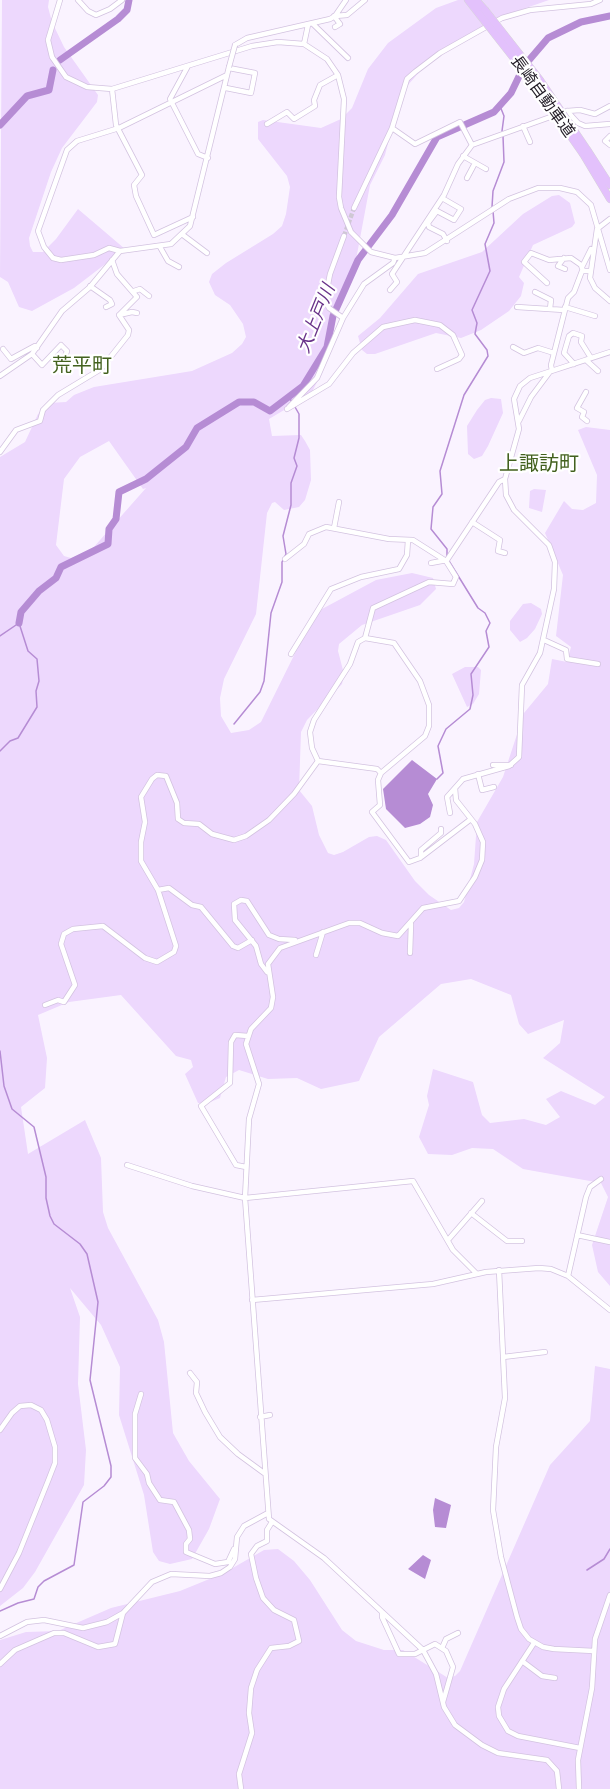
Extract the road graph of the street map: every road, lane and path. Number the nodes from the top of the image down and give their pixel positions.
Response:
1 (60, 0) edge
2 (78, 0) edge
3 (122, 0) edge
4 (346, 0) edge
5 (365, 0) edge
6 (468, 0) edge
7 (476, 0) edge
8 (600, 0) edge
9 (482, 12) junction
10 (335, 16) junction
11 (310, 24) junction
12 (335, 27) dead end
13 (304, 44) junction
14 (348, 58) dead end
15 (188, 66) junction
16 (229, 67) junction
17 (227, 75) junction
18 (338, 75) junction
19 (226, 88) junction
20 (112, 89) junction
21 (172, 102) junction
22 (610, 106) edge
23 (567, 111) junction
24 (267, 124) dead end
25 (610, 124) edge
26 (523, 126) junction
27 (119, 128) junction
28 (392, 128) junction
29 (610, 136) edge
30 (530, 142) dead end
31 (472, 145) junction
32 (610, 146) edge
33 (586, 152) junction
34 (463, 156) junction
35 (208, 158) junction
36 (475, 163) junction
37 (486, 169) dead end
38 (467, 178) dead end
39 (610, 185) edge
40 (442, 198) junction
41 (610, 199) edge
42 (354, 208) tunnel mouth
43 (192, 218) junction
44 (608, 221) edge
45 (599, 226) junction
46 (183, 235) junction
47 (344, 236) tunnel mouth
48 (596, 238) junction
49 (447, 241) junction
50 (159, 247) junction
51 (120, 251) junction
52 (207, 253) dead end
53 (396, 258) junction
54 (405, 258) junction
55 (564, 258) junction
56 (111, 259) junction
57 (179, 267) dead end
58 (565, 269) dead end
59 (585, 270) junction
60 (610, 270) edge
61 (547, 283) dead end
62 (90, 286) junction
63 (390, 290) dead end
64 (134, 291) junction
65 (536, 292) dead end
66 (149, 296) dead end
67 (610, 301) edge
68 (106, 307) dead end
69 (517, 307) dead end
70 (565, 308) junction
71 (550, 309) junction
72 (137, 314) dead end
73 (119, 315) junction
74 (596, 316) dead end
75 (341, 317) junction
76 (513, 347) dead end
77 (37, 348) junction
78 (3, 349) dead end
79 (610, 352) edge
80 (554, 353) junction
81 (32, 354) junction
82 (588, 359) junction
83 (64, 360) dead end
84 (574, 364) junction
85 (436, 369) dead end
86 (551, 371) junction
87 (598, 371) dead end
88 (2, 374) edge
89 (586, 392) dead end
90 (519, 421) junction
91 (587, 421) dead end
92 (0, 452) edge
93 (505, 479) junction
94 (339, 502) dead end
95 (472, 522) junction
96 (334, 528) junction
97 (408, 540) junction
98 (505, 553) dead end
99 (285, 559) dead end
100 (448, 559) junction
101 (431, 563) dead end
102 (365, 639) junction
103 (543, 640) junction
104 (291, 654) dead end
105 (598, 664) dead end
106 (318, 761) junction
107 (493, 765) dead end
108 (511, 765) junction
109 (381, 773) junction
110 (477, 774) junction
111 (494, 787) dead end
112 (455, 788) junction
113 (450, 813) dead end
114 (471, 819) junction
115 (441, 829) dead end
116 (421, 857) junction
117 (158, 890) junction
118 (411, 924) junction
119 (323, 932) junction
120 (252, 940) junction
121 (298, 940) junction
122 (410, 953) dead end
123 (316, 955) dead end
124 (267, 972) junction
125 (45, 1005) dead end
126 (248, 1036) junction
127 (127, 1165) dead end
128 (246, 1167) junction
129 (601, 1179) dead end
130 (245, 1198) junction
131 (482, 1201) dead end
132 (471, 1214) junction
133 (578, 1235) junction
134 (448, 1240) junction
135 (522, 1241) dead end
136 (610, 1242) edge
137 (499, 1270) junction
138 (477, 1274) junction
139 (568, 1276) junction
140 (373, 1289) junction
141 (374, 1298) dead end
142 (252, 1300) junction
143 (610, 1310) edge
144 (544, 1352) dead end
145 (503, 1357) junction
146 (190, 1373) dead end
147 (141, 1394) dead end
148 (270, 1415) dead end
149 (260, 1417) junction
150 (0, 1430) edge
151 (264, 1473) junction
152 (268, 1513) junction
153 (273, 1522) junction
154 (236, 1546) junction
155 (0, 1589) edge
156 (609, 1599) edge
157 (382, 1612) junction
158 (123, 1614) junction
159 (458, 1633) dead end
160 (0, 1636) edge
161 (534, 1643) junction
162 (442, 1648) junction
163 (423, 1650) junction
164 (594, 1651) junction
165 (522, 1661) junction
166 (0, 1664) edge
167 (555, 1678) dead end
168 (442, 1703) junction
169 (580, 1748) junction
170 (241, 1789) edge
171 (559, 1789) edge
172 (579, 1789) edge

1 - 20 street
2 - 3 street
4 - 10 street
5 - 10 street
6 - 9 highway, 長崎自動車道
7 - 9 highway, 長崎自動車道
8 - 28 street
9 - 33 highway, 長崎自動車道, bridge
10 - 11 street
10 - 12 street
11 - 13 street
11 - 14 street
11 - 16 street, bridge
13 - 15 street
13 - 18 street
15 - 20 street
15 - 21 street
16 - 17 street
16 - 19 street
17 - 19 street
17 - 21 street
18 - 24 street
18 - 53 street
19 - 35 street
20 - 27 street
21 - 27 street
21 - 35 street
22 - 23 street
23 - 25 street
23 - 26 street
26 - 30 street
26 - 31 street
27 - 43 street
27 - 51 street
28 - 31 street
28 - 42 street
29 - 32 street
31 - 34 street
33 - 39 highway, 長崎自動車道
33 - 41 highway, 長崎自動車道
34 - 36 street
34 - 40 street
35 - 43 street
36 - 37 street
36 - 38 street
40 - 49 street
40 - 54 street
43 - 46 street
44 - 45 street
45 - 48 street
45 - 49 street
45 - 60 street
46 - 50 street
46 - 52 street
47 - 75 street
48 - 59 street
48 - 59 street
49 - 54 street
50 - 51 street
50 - 57 street
51 - 56 street
53 - 54 street
53 - 75 street
54 - 63 street
55 - 58 street
55 - 59 street
55 - 61 street
56 - 62 street
56 - 64 street
59 - 67 street
59 - 70 street
62 - 68 street
62 - 77 street
64 - 66 street
64 - 73 street
65 - 71 street
69 - 71 street
70 - 71 street
70 - 74 street
70 - 80 street
72 - 73 street
73 - 92 street
75 - 85 street
76 - 80 street
77 - 78 street
77 - 81 street
79 - 82 street
80 - 86 street
81 - 83 street
81 - 88 street
82 - 84 street
82 - 84 street
82 - 87 street
84 - 86 street
86 - 90 street
86 - 90 street
89 - 91 street
90 - 93 street
93 - 95 street
93 - 103 street
94 - 96 street
95 - 98 street
95 - 100 street
96 - 97 street
96 - 99 street
97 - 100 street
97 - 104 street
100 - 101 street
100 - 102 street
102 - 106 street
102 - 109 street
103 - 105 street
103 - 108 street
106 - 109 street
106 - 117 street
107 - 108 street
108 - 110 street
109 - 116 street
110 - 111 street
110 - 112 street
112 - 113 street
112 - 114 street
114 - 116 street
114 - 118 street
115 - 116 street
117 - 120 street
117 - 125 street
118 - 119 street
118 - 122 street
119 - 121 street
119 - 123 street
120 - 121 street
120 - 124 street
121 - 124 street
124 - 126 street
126 - 128 street
126 - 128 street
127 - 130 street
128 - 130 street
129 - 133 street
130 - 134 street
130 - 142 street
131 - 132 street
132 - 134 street
132 - 135 street
133 - 136 street
133 - 139 street
134 - 138 street
137 - 138 street
137 - 139 street
137 - 145 street
138 - 140 street
139 - 143 street
140 - 141 street
140 - 142 street
142 - 149 street
144 - 145 street
145 - 161 street
146 - 151 street
147 - 154 street
148 - 149 street
149 - 151 street
150 - 155 street
151 - 152 street
152 - 153 street
152 - 154 street
153 - 157 street
153 - 170 street
154 - 158 street
156 - 164 street
157 - 163 street
157 - 163 street
158 - 160 street
158 - 166 street
159 - 162 street
161 - 164 street
161 - 165 street
162 - 163 street
162 - 168 street
163 - 168 street
164 - 169 street
165 - 167 street
165 - 169 street
168 - 171 street
169 - 172 street

